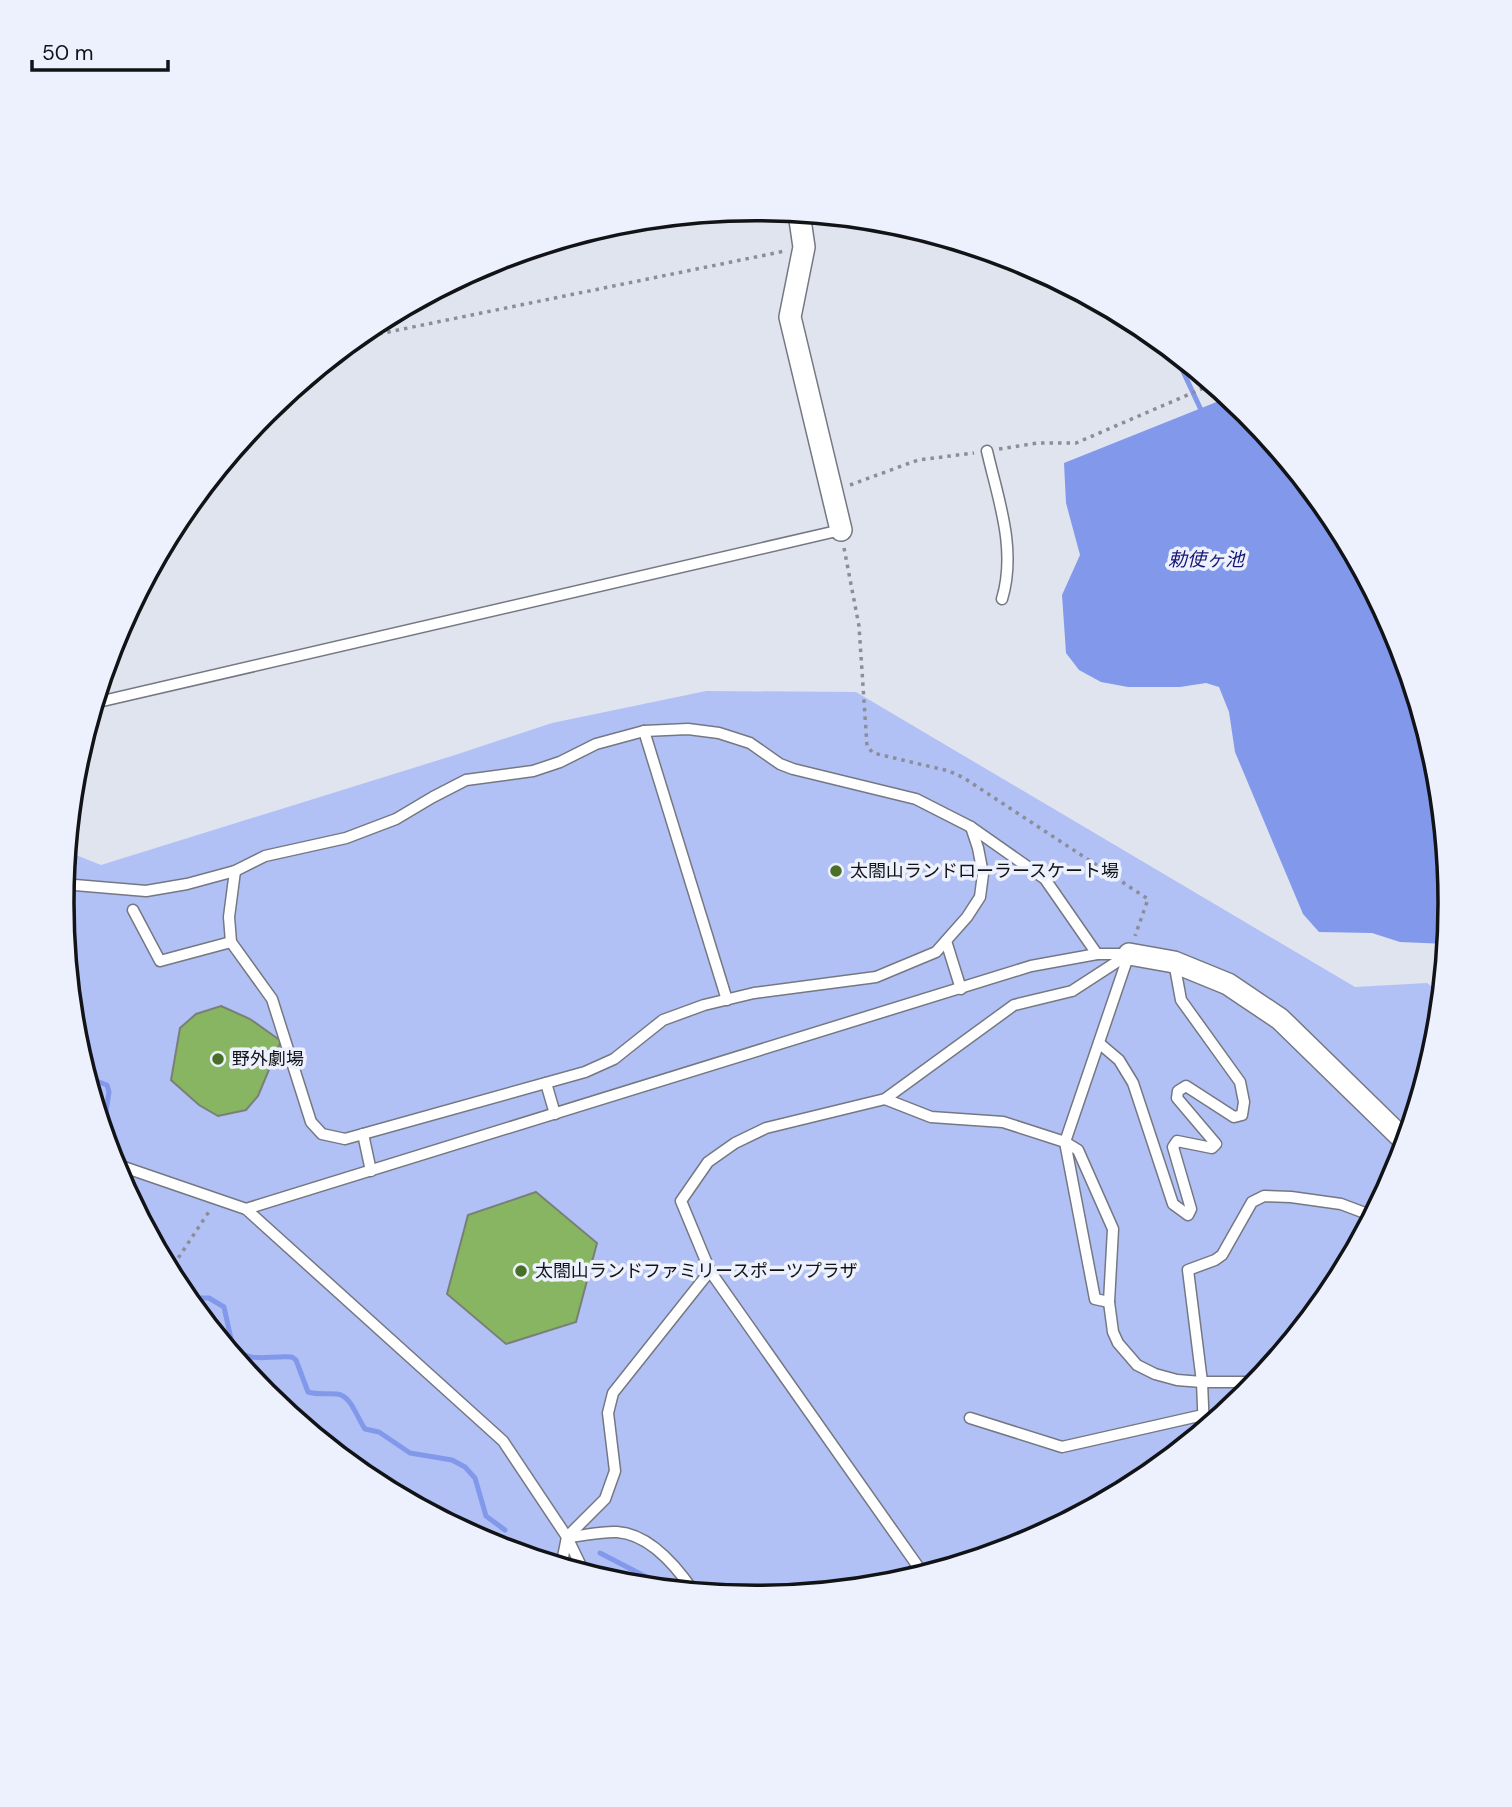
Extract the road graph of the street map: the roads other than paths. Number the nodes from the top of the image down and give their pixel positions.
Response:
1 (800, 222) edge
2 (987, 451) road end
3 (841, 530) joint
4 (1002, 598) dead end
5 (105, 700) edge
6 (644, 731) junction
7 (971, 827) junction
8 (235, 871) junction
9 (74, 885) edge
10 (133, 910) dead end
11 (946, 941) junction
12 (231, 942) junction
13 (1097, 954) junction
14 (1129, 954) junction
15 (1174, 962) junction
16 (961, 989) junction
17 (727, 1000) junction
18 (1099, 1042) junction
19 (546, 1083) junction
20 (885, 1099) junction
21 (555, 1114) junction
22 (363, 1134) junction
23 (1398, 1134) edge
24 (1065, 1142) junction
25 (126, 1168) edge
26 (371, 1171) junction
27 (246, 1209) junction
28 (1364, 1213) edge
29 (710, 1271) junction
30 (1109, 1302) junction
31 (1202, 1382) junction
32 (1243, 1382) edge
33 (1203, 1415) junction
34 (970, 1418) dead end
35 (1203, 1419) edge
36 (567, 1537) junction
37 (563, 1558) edge
38 (580, 1563) edge
39 (918, 1566) edge
40 (687, 1582) edge

1 - 3 street
2 - 4 lane
3 - 5 lane
6 - 7 lane
6 - 8 lane
6 - 17 lane
7 - 11 lane
7 - 13 lane
8 - 9 lane
8 - 12 lane
10 - 12 lane
11 - 16 lane
11 - 17 lane
12 - 22 lane
13 - 14 lane
13 - 16 lane
14 - 15 street
14 - 18 lane
14 - 20 lane
15 - 18 lane
15 - 23 street
16 - 21 lane
17 - 19 lane
18 - 24 lane
19 - 21 lane
19 - 22 lane
20 - 24 lane
20 - 29 lane
21 - 26 lane
22 - 26 lane
24 - 30 lane
24 - 30 lane
25 - 27 lane
26 - 27 lane
27 - 36 lane
28 - 31 lane
29 - 36 lane
29 - 39 lane
30 - 31 lane
31 - 32 lane
31 - 33 lane
33 - 34 lane
33 - 35 lane
36 - 37 lane
36 - 38 lane
36 - 40 lane

